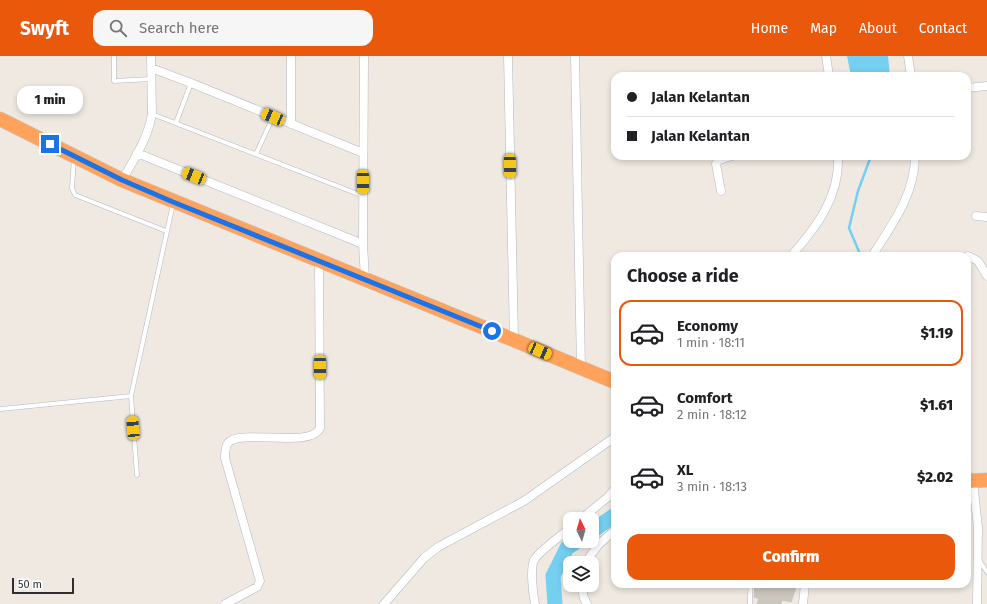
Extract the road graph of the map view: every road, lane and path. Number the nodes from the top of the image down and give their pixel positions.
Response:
1 (114, 56) edge
2 (151, 56) edge
3 (291, 56) edge
4 (364, 56) edge
5 (508, 56) edge
6 (575, 56) edge
7 (826, 56) edge
8 (908, 56) edge
9 (152, 68) junction
10 (828, 72) edge
11 (910, 72) edge
12 (152, 79) junction
13 (191, 83) junction
14 (987, 86) edge
15 (971, 88) edge
16 (152, 114) junction
17 (273, 117) junction
18 (0, 119) edge
19 (176, 123) junction
20 (291, 124) junction
21 (137, 153) junction
22 (256, 154) junction
23 (363, 154) junction
24 (74, 156) junction
25 (719, 160) edge
26 (838, 160) edge
27 (915, 160) edge
28 (122, 180) junction
29 (721, 190) dead end
30 (363, 196) junction
31 (173, 202) junction
32 (976, 216) dead end
33 (987, 216) edge
34 (166, 231) junction
35 (363, 244) junction
36 (794, 252) edge
37 (875, 252) edge
38 (971, 258) edge
39 (319, 261) junction
40 (987, 276) edge
41 (365, 279) junction
42 (514, 340) junction
43 (581, 368) junction
44 (611, 380) edge
45 (130, 396) junction
46 (1, 409) edge
47 (611, 440) edge
48 (137, 475) dead end
49 (987, 480) edge
50 (971, 481) edge
51 (971, 487) edge
52 (611, 494) edge
53 (590, 512) edge
54 (563, 534) edge
55 (611, 534) edge
56 (590, 556) edge
57 (978, 558) junction
58 (987, 572) edge
59 (751, 588) edge
60 (805, 588) edge
61 (583, 592) edge
62 (225, 604) edge
63 (384, 604) edge
64 (535, 604) edge
65 (587, 604) edge
66 (750, 604) edge
67 (803, 604) edge
68 (977, 604) edge

1 - 12 lane
2 - 9 street
3 - 20 street
4 - 23 street
5 - 42 street
6 - 43 street
7 - 10 street
8 - 11 street
9 - 12 street
9 - 13 street
12 - 16 street
13 - 17 street
13 - 19 lane
14 - 15 street
16 - 19 lane
16 - 21 street
17 - 20 street
17 - 22 lane
18 - 24 highway
19 - 22 lane
20 - 23 street
21 - 28 street
21 - 35 street
22 - 30 lane
23 - 30 street
24 - 28 highway
24 - 34 lane
25 - 29 street
26 - 36 street
27 - 37 street
28 - 31 highway
30 - 35 street
31 - 34 lane
31 - 39 highway
32 - 33 street
34 - 45 lane
35 - 41 street
38 - 40 street
39 - 41 highway
39 - 62 street
41 - 42 highway
42 - 43 highway
43 - 44 highway
45 - 46 lane
45 - 48 lane
47 - 63 street
49 - 50 highway
51 - 57 street
52 - 53 street
54 - 64 street
55 - 56 street
57 - 58 lane
57 - 68 street
59 - 66 lane
60 - 67 street
61 - 65 street

